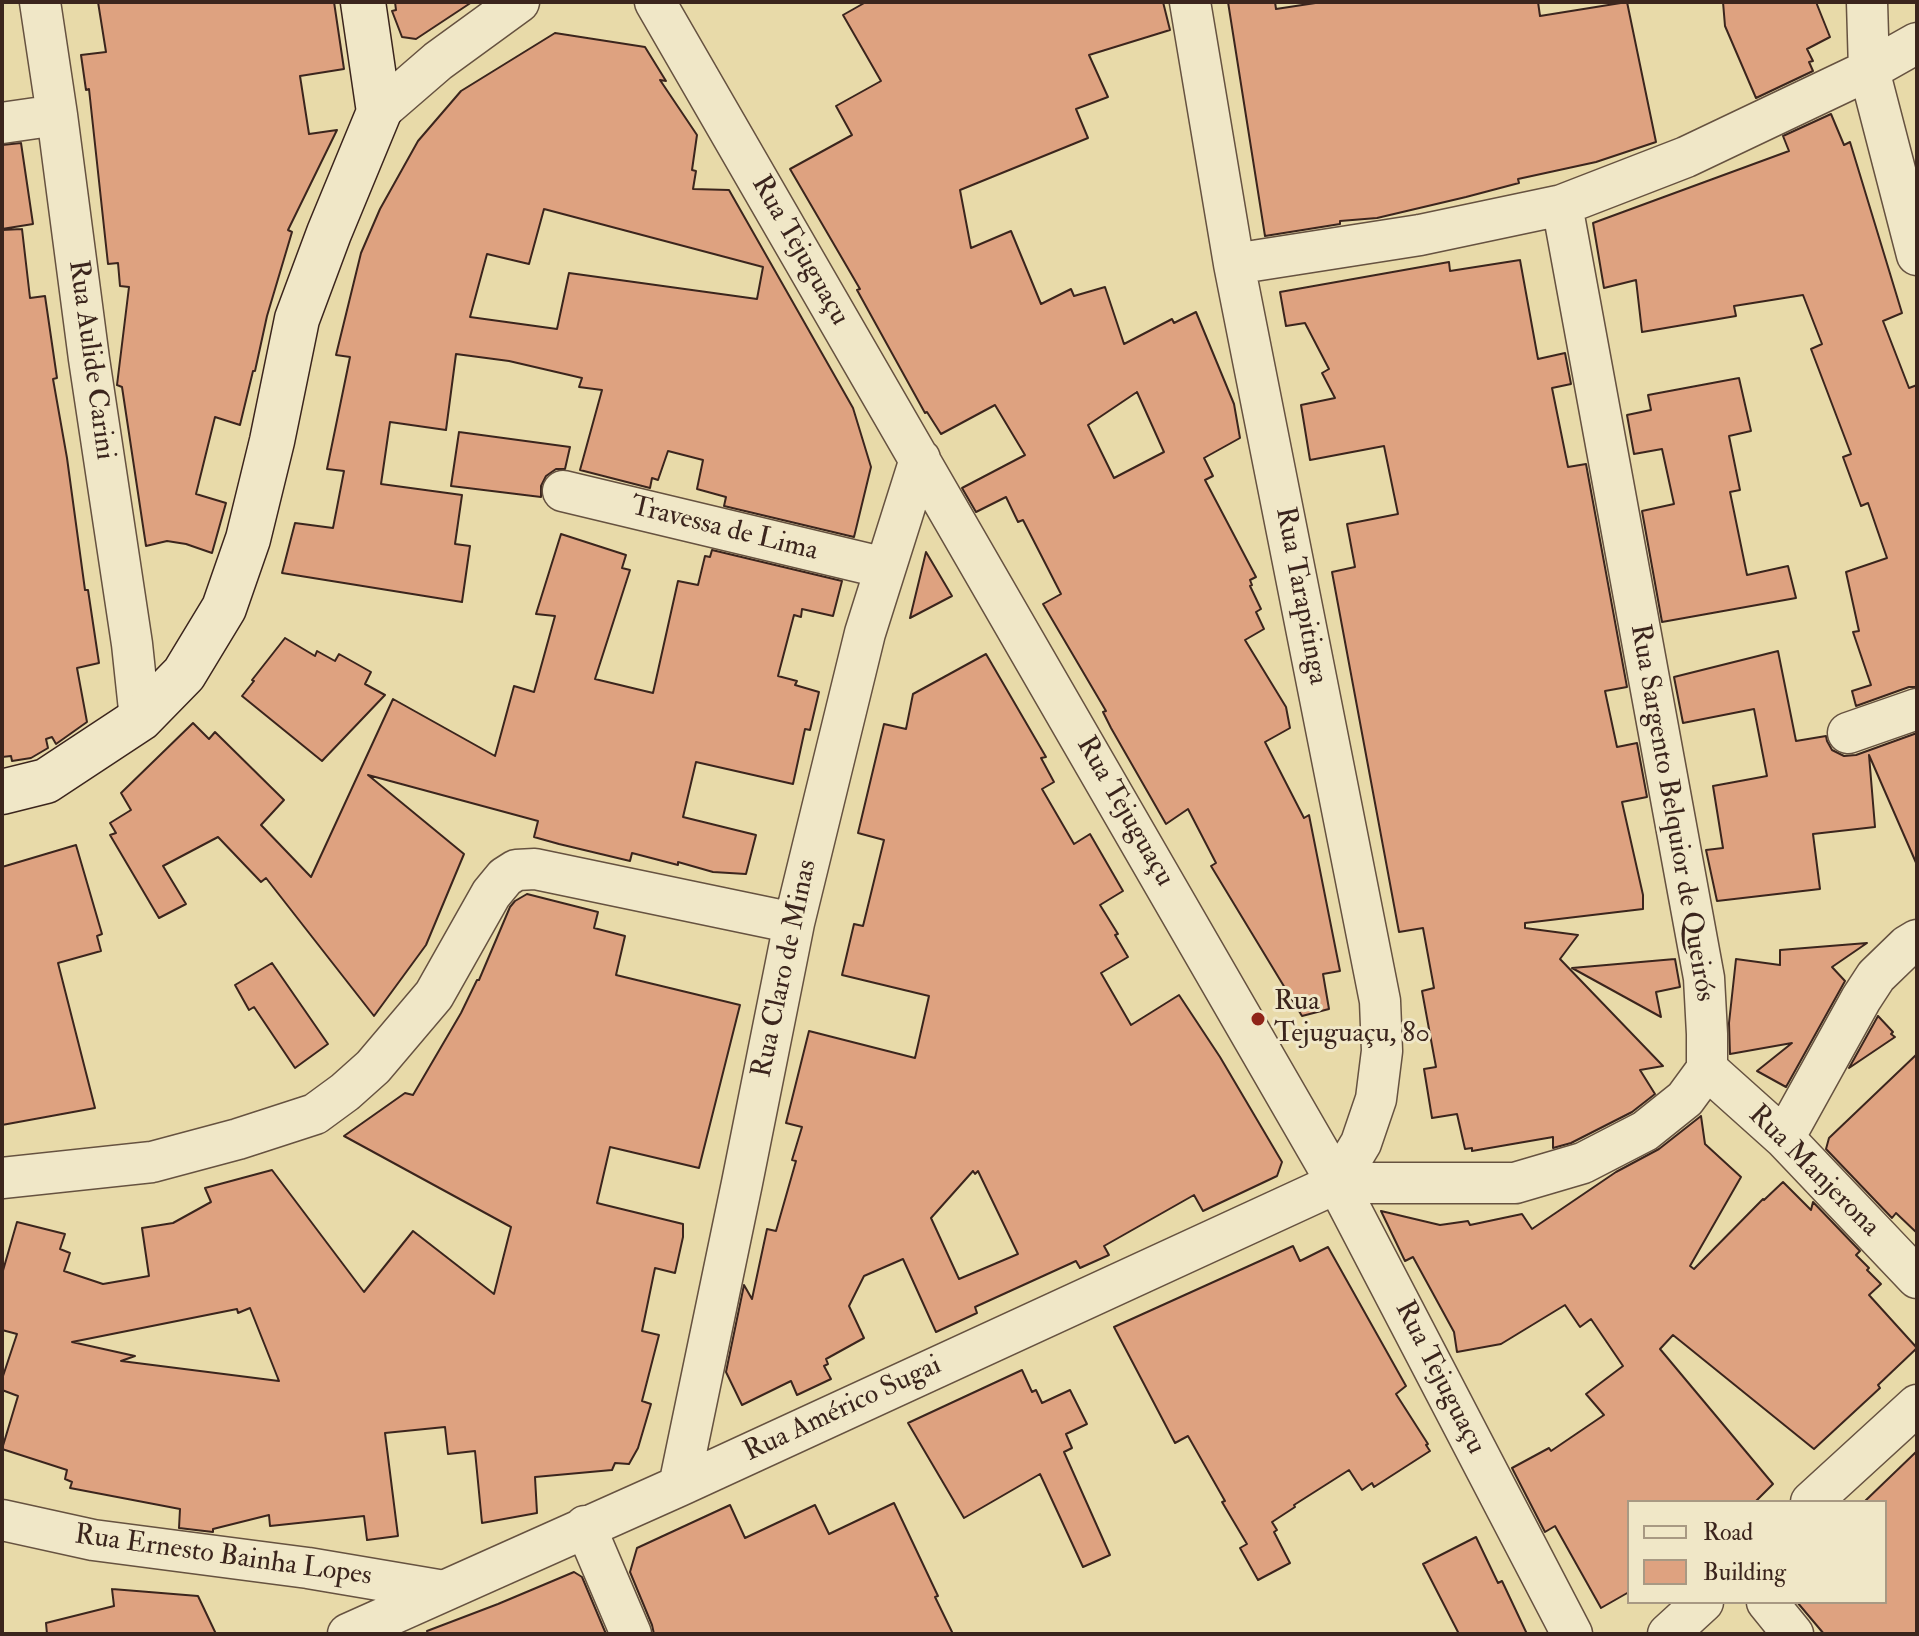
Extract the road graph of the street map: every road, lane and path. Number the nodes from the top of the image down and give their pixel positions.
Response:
1 (40, 2) edge
2 (363, 2) edge
3 (519, 2) edge
4 (655, 2) edge
5 (1190, 2) edge
6 (1867, 2) edge
7 (1917, 43) edge
8 (1869, 70) junction
9 (379, 112) junction
10 (57, 115) junction
11 (2, 123) edge
12 (1562, 205) junction
13 (1917, 255) edge
14 (1234, 264) junction
15 (920, 459) junction
16 (563, 491) dead end
17 (885, 568) junction
18 (1917, 709) edge
19 (140, 719) junction
20 (1848, 733) dead end
21 (2, 792) edge
22 (794, 923) junction
23 (1917, 940) edge
24 (1707, 1069) junction
25 (1784, 1138) junction
26 (2, 1178) edge
27 (1337, 1183) junction
28 (1917, 1278) edge
29 (1917, 1405) edge
30 (679, 1486) junction
31 (1813, 1500) edge
32 (2, 1520) edge
33 (585, 1526) junction
34 (444, 1591) junction
35 (1701, 1604) edge
36 (1769, 1604) edge
37 (348, 1634) edge
38 (631, 1634) edge
39 (1572, 1634) edge
40 (1668, 1634) edge
41 (1793, 1634) edge

1 - 10 street, Rua Aulide Carini
2 - 9 street
3 - 9 street
4 - 15 street, Rua Tejuguaçu
5 - 14 street, Rua Tarapitinga
6 - 8 street
7 - 8 street
8 - 12 street
8 - 13 street
9 - 19 street
10 - 11 street
10 - 19 street, Rua Aulide Carini
12 - 14 street
12 - 24 street, Rua Sargento Belquior de Queirós
14 - 27 street, Rua Tarapitinga
15 - 17 street, Rua Claro de Minas
15 - 27 street, Rua Tejuguaçu
16 - 17 street, Travessa de Lima
17 - 22 street, Rua Claro de Minas
18 - 20 street
19 - 21 street
22 - 26 street
22 - 30 street, Rua Claro de Minas
23 - 25 street
24 - 25 street, Rua Manjerona
24 - 27 street
25 - 28 street, Rua Manjerona
27 - 30 street, Rua Américo Sugai
27 - 39 street, Rua Tejuguaçu
29 - 31 street
30 - 33 street, Rua Américo Sugai
32 - 34 street, Rua Ernesto Bainha Lopes
33 - 34 street, Rua Américo Sugai
33 - 38 street
34 - 37 street, Rua Américo Sugai
35 - 40 street
36 - 41 street

